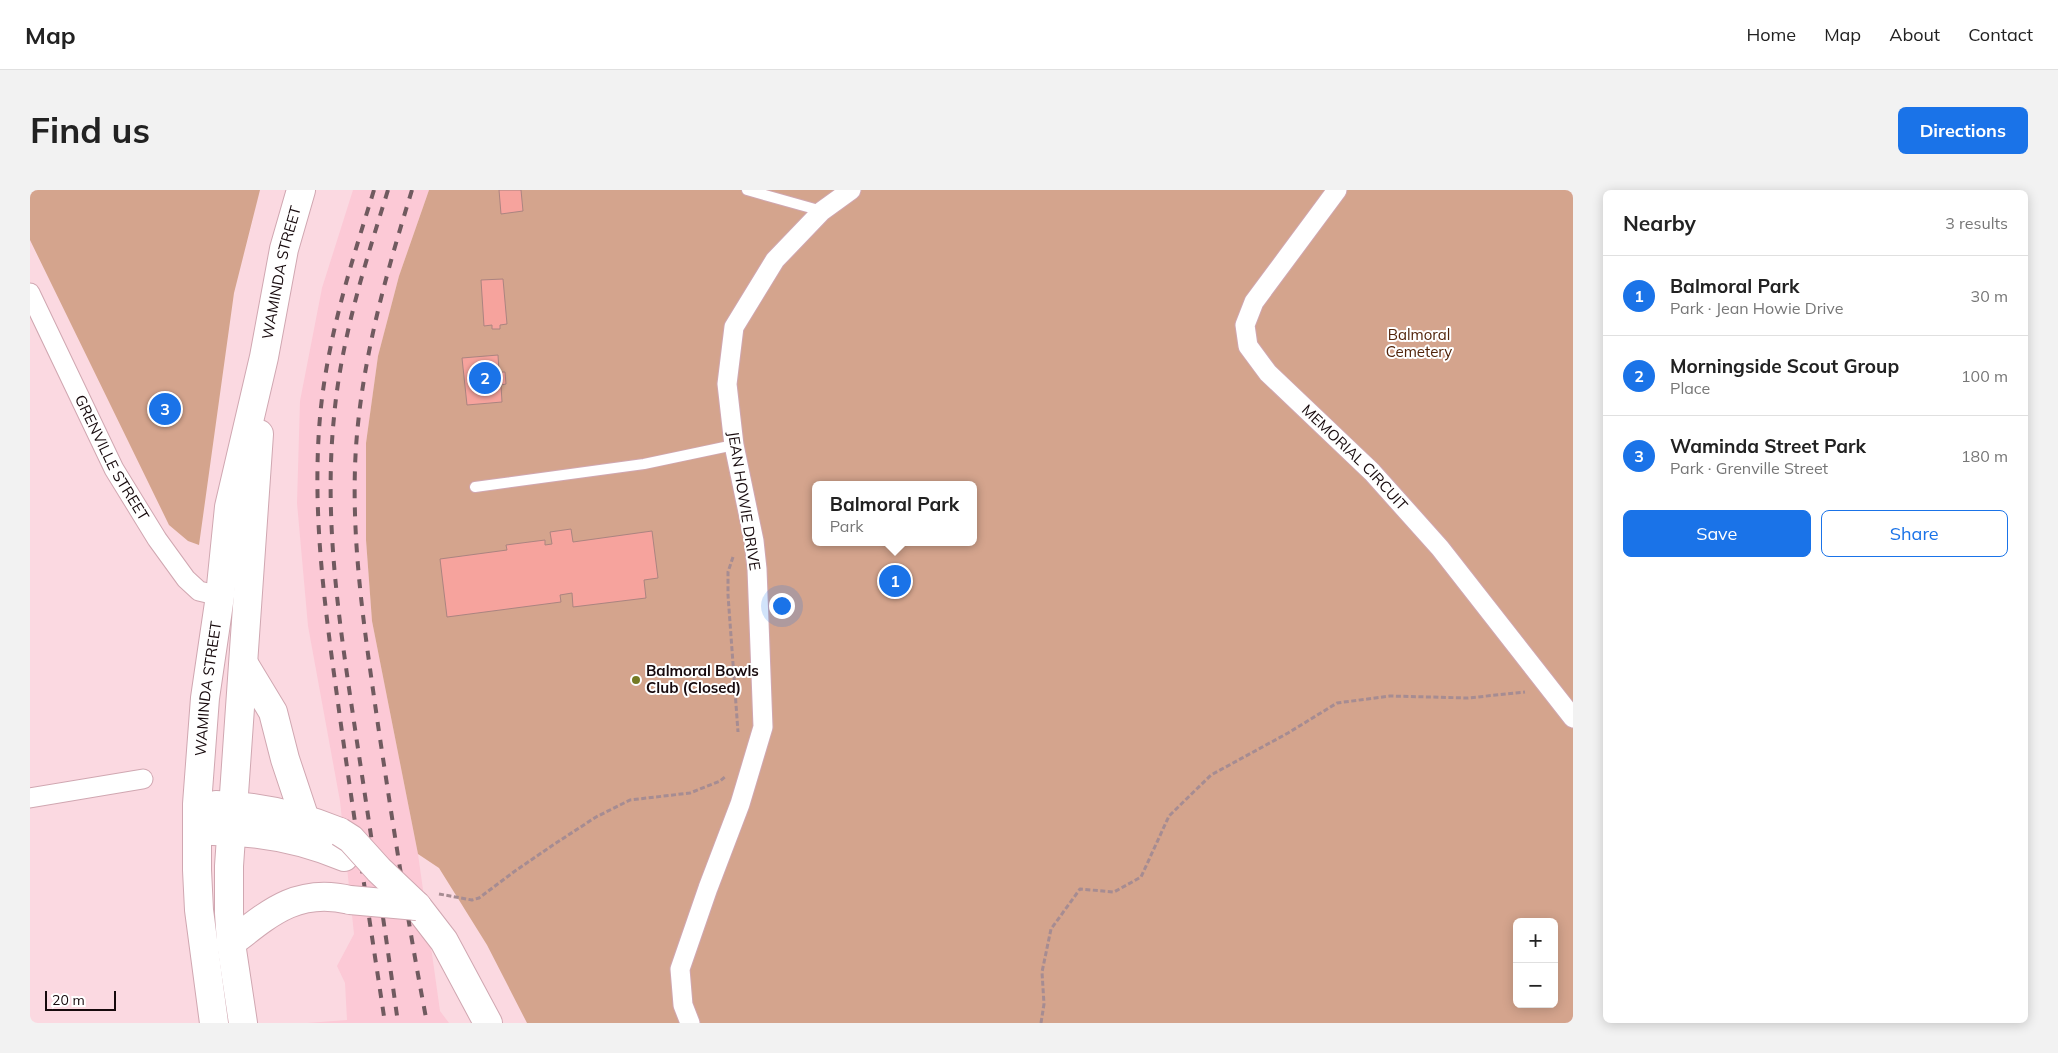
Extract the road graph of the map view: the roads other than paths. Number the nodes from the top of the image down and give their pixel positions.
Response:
1 (301, 190) edge
2 (747, 190) edge
3 (851, 190) edge
4 (1337, 190) edge
5 (770, 194) edge
6 (822, 211) junction
7 (30, 294) edge
8 (264, 357) junction
9 (734, 445) junction
10 (475, 487) dead end
11 (220, 596) junction
12 (244, 664) junction
13 (1573, 718) edge
14 (143, 780) dead end
15 (30, 798) edge
16 (197, 818) junction
17 (232, 818) junction
18 (305, 819) junction
19 (342, 845) junction
20 (428, 907) junction
21 (231, 943) junction
22 (214, 1023) edge
23 (243, 1023) edge
24 (488, 1023) edge
25 (690, 1023) edge

1 - 8 main road, WAMINDA STREET
2 - 5 lane
3 - 6 street, JEAN HOWIE DRIVE
4 - 13 street, MEMORIAL CIRCUIT
5 - 6 lane
6 - 9 street, JEAN HOWIE DRIVE
7 - 11 street, GRENVILLE STREET
8 - 11 main road, WAMINDA STREET
8 - 12 main road, WAMINDA STREET
9 - 10 lane
9 - 25 street, JEAN HOWIE DRIVE
11 - 16 main road, WAMINDA STREET
12 - 17 main road, WAMINDA STREET
12 - 18 main road
14 - 15 street
16 - 17 main road
16 - 22 main road, WAMINDA STREET
17 - 18 main road
17 - 19 main road
17 - 21 main road, WAMINDA STREET
18 - 19 main road
19 - 20 main road, bridge
20 - 21 main road, bridge
20 - 24 main road
21 - 23 main road, WAMINDA STREET

